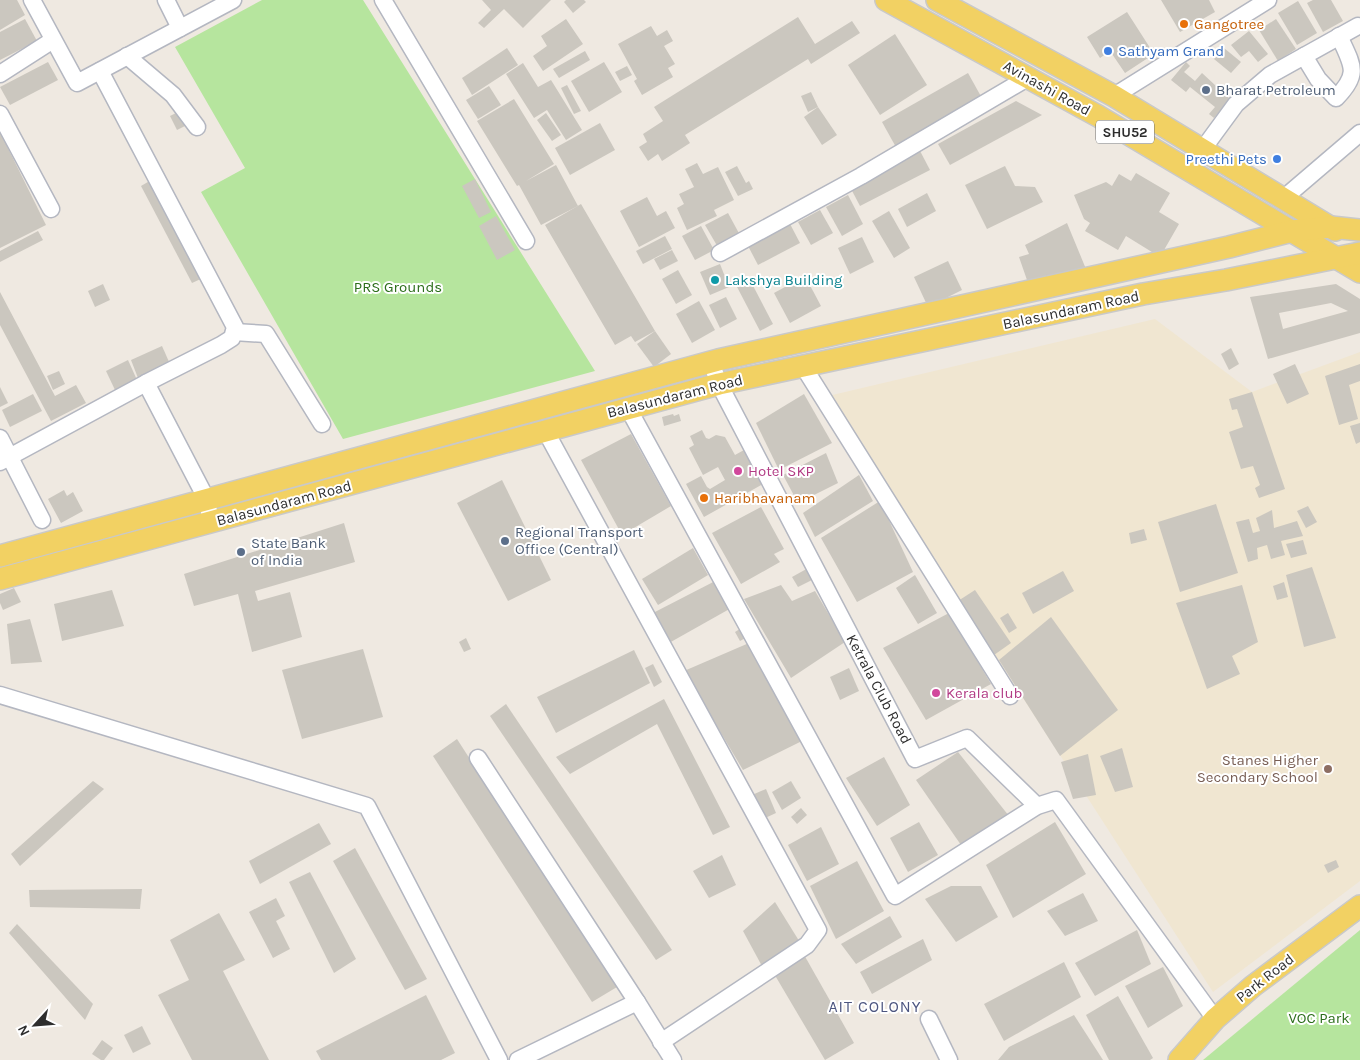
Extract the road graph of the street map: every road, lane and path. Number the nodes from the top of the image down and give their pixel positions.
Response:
1 (32, 0) edge
2 (166, 0) edge
3 (234, 0) edge
4 (383, 0) edge
5 (886, 0) edge
6 (937, 0) edge
7 (1268, 0) edge
8 (1358, 26) dead end
9 (180, 28) junction
10 (1339, 36) junction
11 (53, 40) junction
12 (127, 56) junction
13 (1304, 56) junction
14 (100, 71) junction
15 (0, 74) edge
16 (1029, 77) junction
17 (1114, 96) junction
18 (0, 114) edge
19 (197, 127) dead end
20 (1360, 133) edge
21 (1202, 149) junction
22 (1284, 198) junction
23 (51, 209) dead end
24 (1331, 227) junction
25 (1360, 230) edge
26 (1292, 231) junction
27 (526, 241) dead end
28 (1360, 245) edge
29 (1360, 253) edge
30 (720, 254) dead end
31 (1337, 258) junction
32 (1360, 272) edge
33 (234, 332) junction
34 (711, 362) junction
35 (802, 366) junction
36 (146, 383) junction
37 (719, 384) junction
38 (628, 408) junction
39 (493, 421) junction
40 (322, 424) dead end
41 (545, 430) junction
42 (0, 438) edge
43 (500, 443) junction
44 (5, 459) edge
45 (207, 500) junction
46 (42, 520) dead end
47 (211, 522) junction
48 (0, 556) edge
49 (0, 579) edge
50 (0, 696) edge
51 (1010, 696) dead end
52 (478, 758) dead end
53 (1037, 806) junction
54 (1360, 906) edge
55 (636, 1002) junction
56 (930, 1019) dead end
57 (1215, 1019) junction
58 (661, 1042) junction
59 (499, 1060) edge
60 (518, 1060) edge
61 (673, 1060) edge
62 (949, 1060) edge
63 (1179, 1060) edge

1 - 11 street
2 - 9 street
3 - 9 street
4 - 27 street
5 - 16 main road, Avinashi Road / SHU52
6 - 17 main road, Avinashi Road / SHU52
7 - 17 street
8 - 10 street
9 - 12 street
10 - 13 street
10 - 13 street
11 - 14 street
11 - 15 street
12 - 14 street
12 - 19 street
13 - 21 street
14 - 33 street
16 - 26 main road, Avinashi Road / SHU52
16 - 30 street
17 - 21 main road, Avinashi Road / SHU52
18 - 23 street
20 - 22 street
21 - 22 main road, Avinashi Road / SHU52
22 - 24 main road, Avinashi Road / SHU52
24 - 25 main road
24 - 26 main road, Balasundaram Road
24 - 28 main road, Avinashi Road / SHU52
26 - 31 main road, Avinashi Road / SHU52
26 - 34 main road, Balasundaram Road
29 - 31 main road, Balasundaram Road
31 - 32 main road, Avinashi Road / SHU52
31 - 35 main road, Balasundaram Road
33 - 36 street
33 - 40 street
34 - 37 street
34 - 39 main road, Balasundaram Road
35 - 37 main road, Balasundaram Road
35 - 51 street
36 - 44 street
36 - 45 street
37 - 38 main road, Balasundaram Road
37 - 53 street, Ketrala Club Road
38 - 41 main road, Balasundaram Road
38 - 53 street
39 - 43 main road
39 - 45 main road, Balasundaram Road
41 - 43 main road, Balasundaram Road
41 - 58 street
42 - 44 street
43 - 47 main road, Balasundaram Road
44 - 46 street
45 - 47 street
45 - 48 main road, Balasundaram Road
47 - 49 main road, Balasundaram Road
50 - 59 street
52 - 55 street
53 - 57 street
54 - 57 main road, Park Road
55 - 58 street
55 - 60 street
56 - 62 street
57 - 63 main road, Park Road
58 - 61 street

